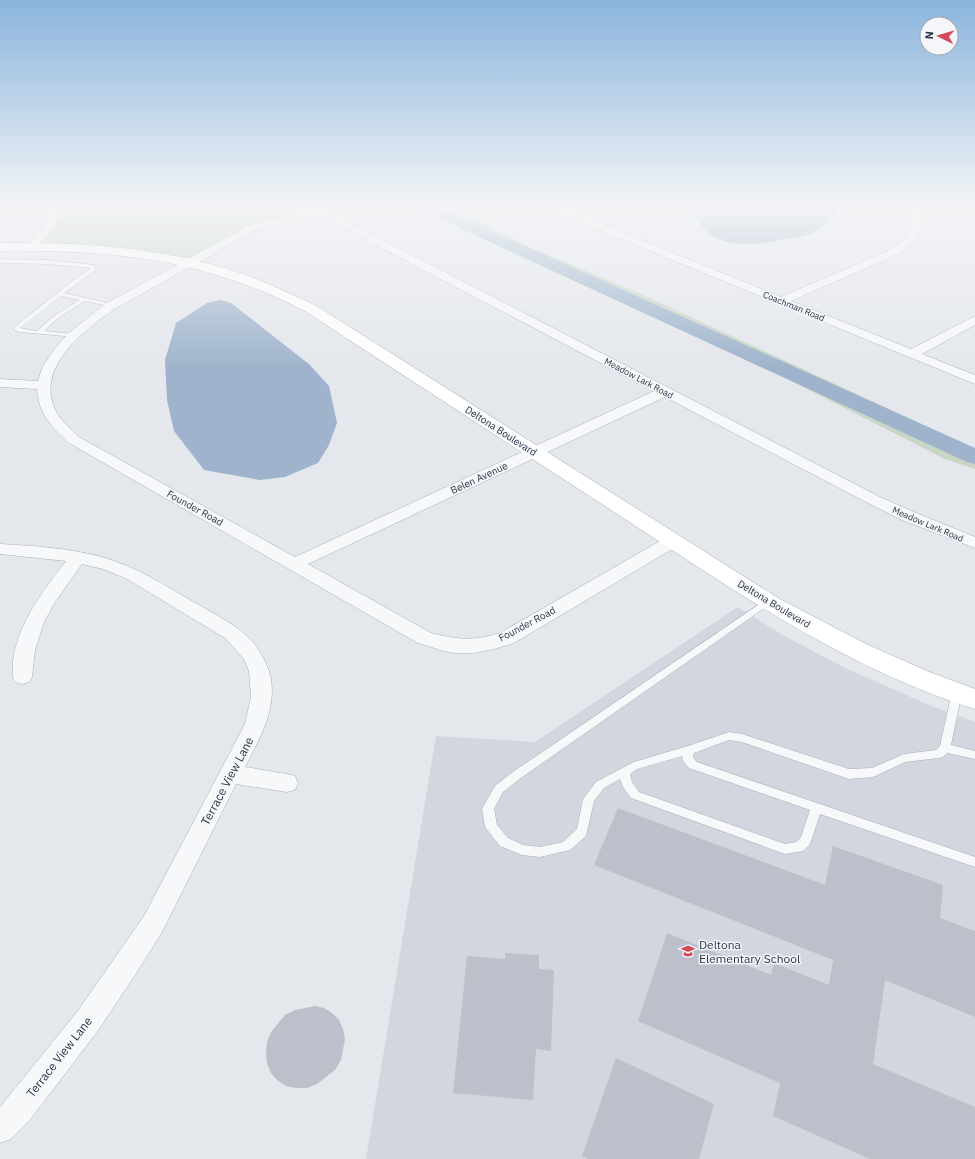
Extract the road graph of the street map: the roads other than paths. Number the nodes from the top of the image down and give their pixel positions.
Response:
1 (162, 259) edge
2 (195, 259) edge
3 (411, 259) edge
4 (678, 259) edge
5 (878, 259) edge
6 (0, 261) edge
7 (188, 263) junction
8 (60, 294) junction
9 (84, 299) junction
10 (781, 301) junction
11 (113, 305) junction
12 (975, 320) edge
13 (38, 333) junction
14 (74, 336) junction
15 (910, 354) junction
16 (975, 380) edge
17 (0, 383) edge
18 (43, 385) junction
19 (664, 392) junction
20 (534, 452) junction
21 (672, 541) junction
22 (975, 543) edge
23 (0, 549) edge
24 (78, 557) junction
25 (294, 564) junction
26 (767, 602) junction
27 (22, 677) dead end
28 (957, 692) junction
29 (975, 699) edge
30 (945, 748) junction
31 (689, 750) junction
32 (975, 755) edge
33 (624, 772) junction
34 (230, 774) junction
35 (287, 783) dead end
36 (816, 808) junction
37 (975, 862) edge
38 (0, 1128) edge

1 - 7 main road, Deltona Boulevard
2 - 7 street, Founder Road
3 - 19 street, Meadow Lark Road
4 - 10 street, Coachman Road
5 - 10 street
6 - 8 lane
7 - 11 street, Founder Road
7 - 20 main road, Deltona Boulevard
8 - 9 lane
8 - 13 lane
9 - 11 lane
9 - 13 lane
10 - 15 street, Coachman Road
11 - 14 street, Founder Road
12 - 15 street
13 - 14 lane
14 - 18 street, Founder Road
15 - 16 street, Coachman Road
17 - 18 street
18 - 25 street, Founder Road
19 - 20 street, Belen Avenue
19 - 22 street, Meadow Lark Road
20 - 21 main road, Deltona Boulevard
20 - 25 street, Belen Avenue
21 - 25 street, Founder Road
21 - 26 main road, Deltona Boulevard
23 - 24 street, Terrace View Lane
24 - 27 street
24 - 34 street, Terrace View Lane
26 - 28 main road, Deltona Boulevard
26 - 33 lane
28 - 29 main road, Deltona Boulevard
28 - 30 lane
30 - 31 lane
30 - 32 lane
31 - 33 lane
31 - 36 lane
33 - 36 lane
34 - 35 street
34 - 38 street, Terrace View Lane
36 - 37 lane

